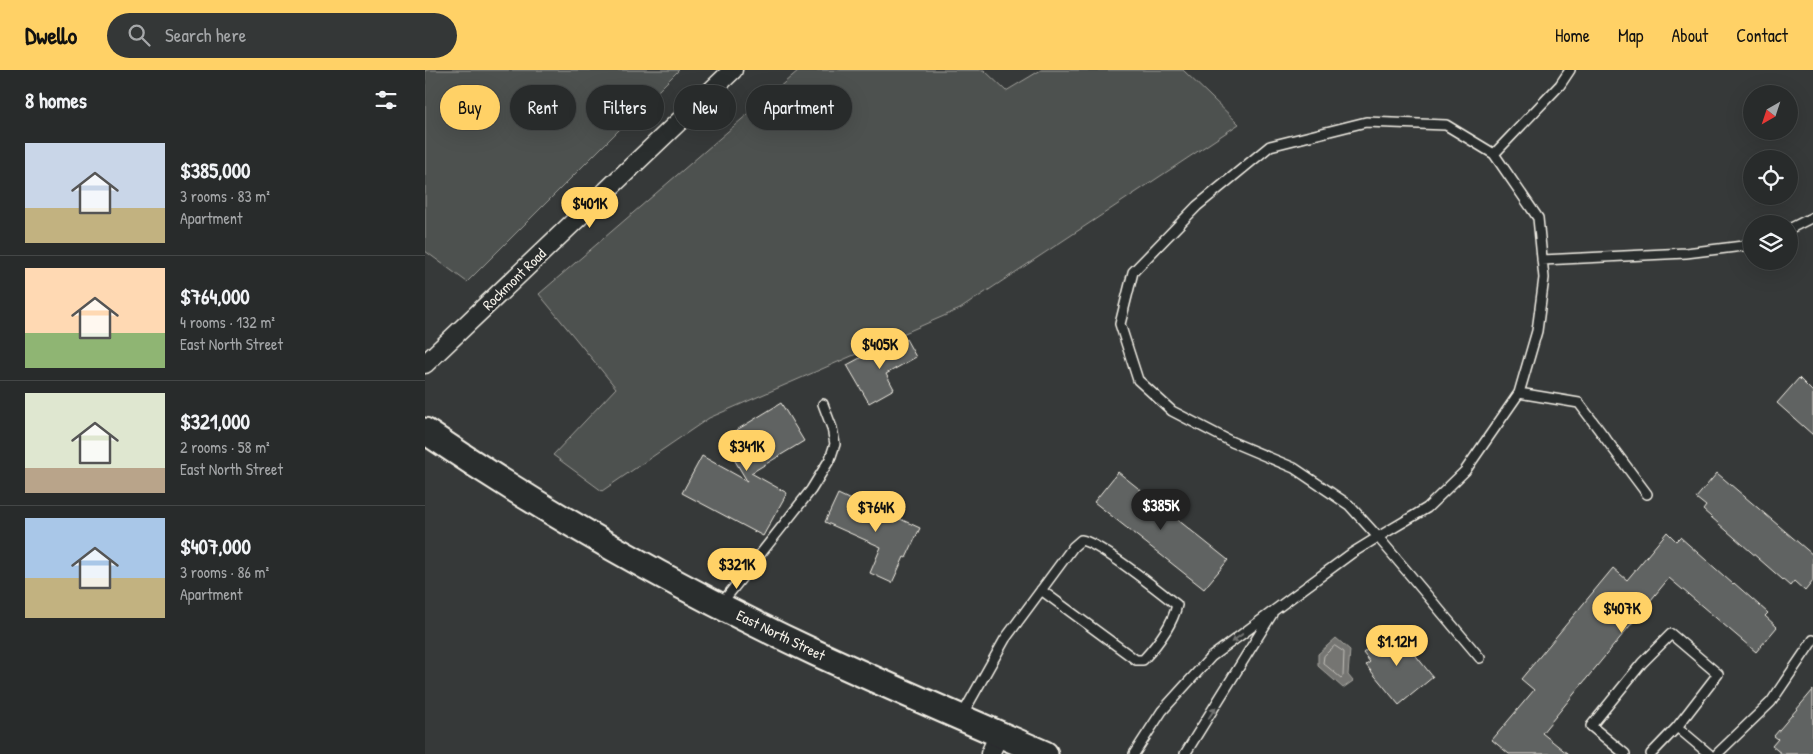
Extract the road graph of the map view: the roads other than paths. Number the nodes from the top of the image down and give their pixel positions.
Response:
1 (733, 70) edge
2 (1570, 70) edge
3 (1494, 154) junction
4 (1813, 217) edge
5 (1798, 225) edge
6 (1743, 246) edge
7 (1542, 260) junction
8 (425, 364) edge
9 (1519, 393) junction
10 (823, 404) dead end
11 (425, 432) edge
12 (1647, 494) dead end
13 (1378, 537) junction
14 (1041, 590) junction
15 (721, 604) junction
16 (1276, 609) junction
17 (1813, 640) edge
18 (1481, 658) dead end
19 (961, 717) junction
20 (1677, 727) junction
21 (995, 744) edge
22 (1045, 754) edge
23 (1134, 754) edge
24 (1185, 754) edge
25 (1625, 754) edge
26 (1651, 754) edge
27 (1709, 754) edge
28 (1717, 754) edge

1 - 8 street, Rockmont Road
2 - 3 lane
3 - 7 lane
3 - 13 lane
4 - 5 lane
6 - 7 lane
7 - 9 lane
9 - 12 lane
9 - 13 lane
10 - 15 lane
11 - 15 main road, East North Street
13 - 16 lane
13 - 18 lane
14 - 14 lane
14 - 19 lane
15 - 19 main road, East North Street
16 -> 23 lane
24 -> 16 lane
17 - 28 lane
19 - 21 main road, East North Street
20 - 25 lane
20 - 26 lane
20 - 27 lane
21 - 22 main road, East North Street

